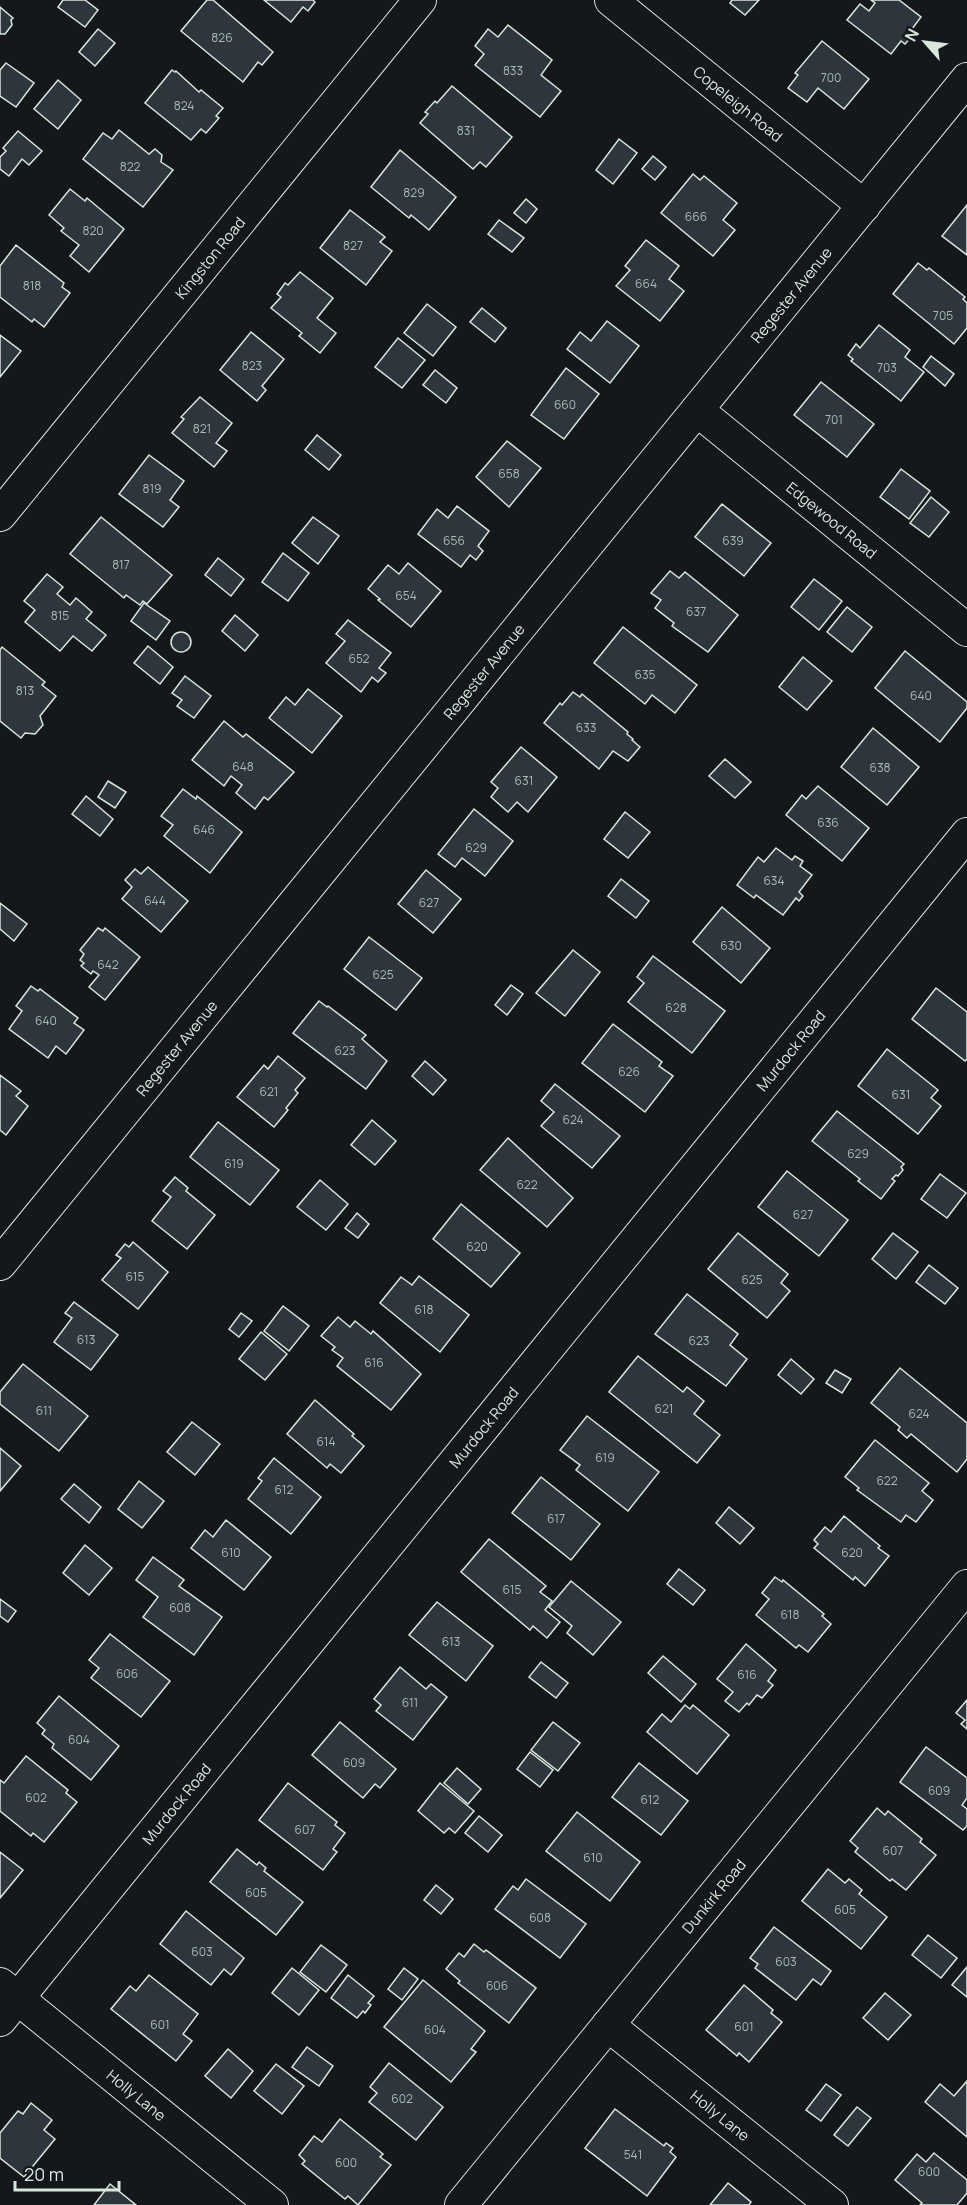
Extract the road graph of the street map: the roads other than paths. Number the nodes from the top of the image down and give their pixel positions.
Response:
1 (420, 0) edge
2 (611, 0) edge
3 (967, 79) edge
4 (864, 206) junction
5 (697, 410) junction
6 (0, 516) edge
7 (967, 630) edge
8 (967, 834) edge
9 (0, 1264) edge
10 (967, 1586) edge
11 (6, 2001) edge
12 (608, 2025) junction
13 (272, 2205) edge
14 (461, 2205) edge
15 (832, 2205) edge

1 - 6 street, Kingston Road
2 - 4 street, Copeleigh Road
3 - 4 street, Regester Avenue
4 - 5 street, Regester Avenue
5 - 7 street, Edgewood Road
5 - 9 street, Regester Avenue
8 - 11 street, Murdock Road
10 - 12 street, Dunkirk Road
11 - 13 street, Holly Lane
12 - 14 street, Dunkirk Road
12 - 15 street, Holly Lane

